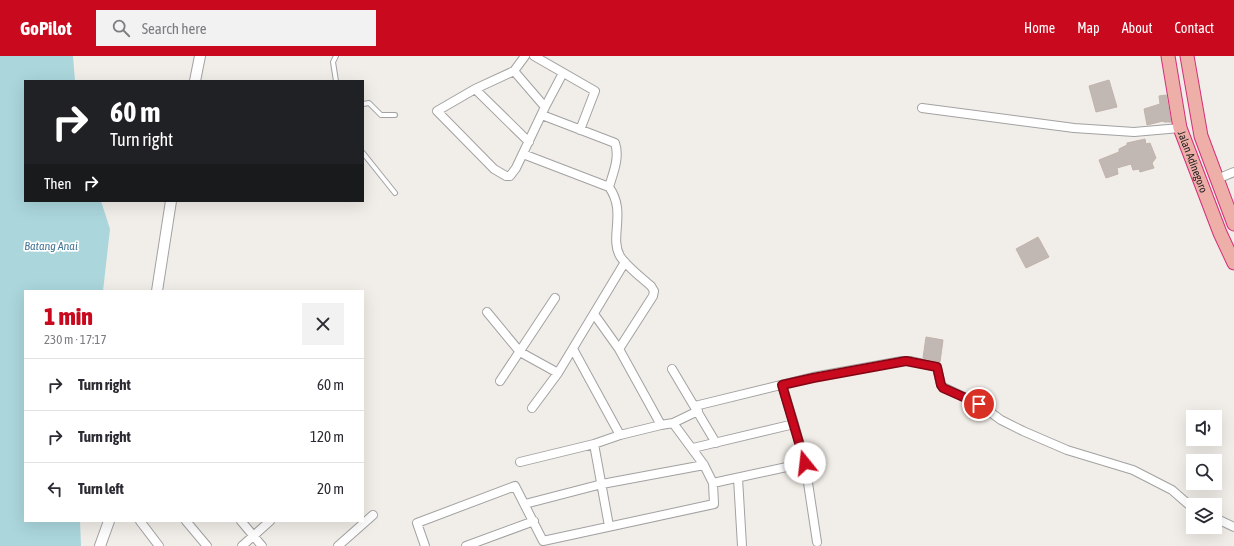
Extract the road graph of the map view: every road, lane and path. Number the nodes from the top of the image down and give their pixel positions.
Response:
1 (200, 56) edge
2 (336, 56) edge
3 (525, 56) edge
4 (534, 56) edge
5 (1168, 56) edge
6 (1187, 56) edge
7 (514, 71) junction
8 (563, 73) junction
9 (195, 80) edge
10 (336, 80) edge
11 (475, 89) junction
12 (364, 104) edge
13 (922, 108) dead end
14 (544, 111) junction
15 (395, 115) dead end
16 (1180, 128) junction
17 (580, 130) junction
18 (529, 142) junction
19 (364, 153) edge
20 (523, 154) junction
21 (1234, 172) edge
22 (1217, 179) junction
23 (609, 187) junction
24 (394, 193) dead end
25 (171, 202) edge
26 (1234, 224) edge
27 (625, 262) junction
28 (1234, 263) edge
29 (156, 290) edge
30 (555, 298) dead end
31 (486, 312) dead end
32 (594, 314) junction
33 (573, 349) junction
34 (618, 349) junction
35 (520, 352) junction
36 (672, 369) dead end
37 (558, 373) junction
38 (500, 381) dead end
39 (782, 385) junction
40 (532, 408) dead end
41 (696, 408) junction
42 (673, 423) junction
43 (794, 424) junction
44 (661, 425) junction
45 (620, 435) junction
46 (716, 443) junction
47 (594, 444) junction
48 (693, 448) junction
49 (520, 462) dead end
50 (805, 463) junction
51 (704, 465) junction
52 (738, 478) junction
53 (713, 483) junction
54 (602, 484) junction
55 (1186, 502) edge
56 (525, 504) junction
57 (373, 515) dead end
58 (534, 521) junction
59 (1222, 521) edge
60 (109, 522) edge
61 (141, 522) edge
62 (187, 522) edge
63 (242, 522) edge
64 (269, 522) edge
65 (609, 526) junction
66 (1234, 527) edge
67 (254, 536) junction
68 (816, 542) dead end
69 (544, 543) edge
70 (100, 546) edge
71 (159, 546) edge
72 (207, 546) edge
73 (242, 546) edge
74 (262, 546) edge
75 (338, 546) edge
76 (425, 546) edge
77 (466, 546) edge
78 (742, 546) edge

1 - 9 street
2 - 10 lane
3 - 7 street
4 - 8 street
5 - 16 highway, Jalan Adinegoro
6 - 22 highway, Jalan Adinegoro
7 - 11 street
7 - 14 street
8 - 14 street
8 - 17 street
11 - 18 street
11 - 20 street
12 - 15 lane
13 - 16 street
14 - 17 street
14 - 18 street
16 - 28 highway, Jalan Adinegoro
17 - 23 street
18 - 20 street
19 - 24 lane
20 - 23 street
21 - 22 street
22 - 26 highway, Jalan Adinegoro
23 - 27 street
25 - 29 street
27 - 32 street
27 - 34 street
30 - 35 street
31 - 35 street
32 - 33 street
32 - 34 street
33 - 37 street
33 - 45 street
34 - 44 street
35 - 37 street
35 - 38 street
36 - 41 street
37 - 40 street
39 - 41 street
39 - 43 street
39 - 55 street
41 - 42 street
41 - 46 street
42 - 44 street
42 - 48 street
43 - 46 street
43 - 50 street
44 - 45 street
45 - 47 street
46 - 48 street
47 - 49 street
47 - 54 street
48 - 51 street
50 - 52 street
50 - 68 street
51 - 53 street
51 - 54 street
52 - 53 street
52 - 78 street
53 - 65 street
54 - 56 street
54 - 65 street
56 - 58 street
56 - 76 street
57 - 75 street
58 - 69 street
58 - 77 street
59 - 66 street
60 - 70 street
61 - 71 street
62 - 72 street
63 - 67 street
64 - 67 street
65 - 69 street
67 - 73 street
67 - 74 street

